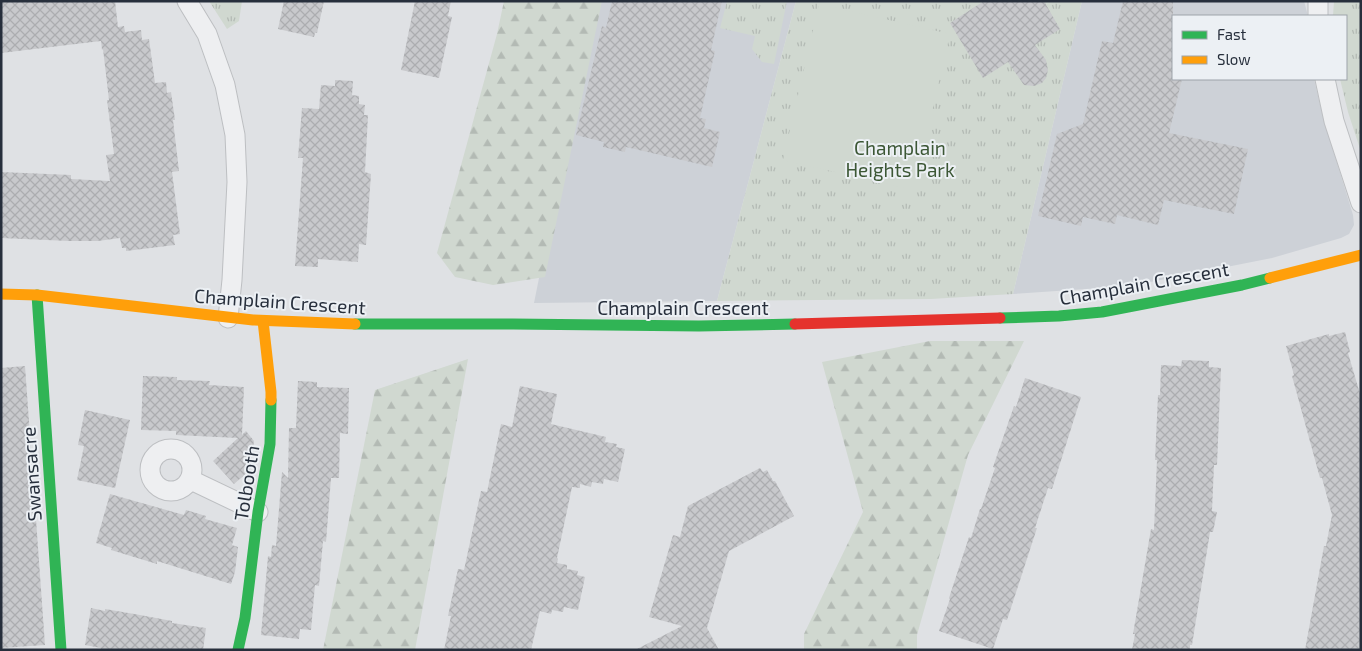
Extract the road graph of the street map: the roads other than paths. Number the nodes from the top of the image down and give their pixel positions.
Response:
1 (187, 1) edge
2 (1318, 1) edge
3 (1318, 15) edge
4 (1325, 80) edge
5 (1361, 203) edge
6 (1361, 255) edge
7 (1, 294) edge
8 (37, 295) junction
9 (228, 318) junction
10 (263, 321) junction
11 (191, 480) dead end
12 (258, 512) junction
13 (61, 650) edge
14 (238, 650) edge

1 - 9 street
2 - 3 street
4 - 5 street
6 - 10 street, Champlain Crescent
7 - 8 street, Champlain Crescent
8 - 9 street, Champlain Crescent
8 - 13 street, Swansacre
9 - 10 street, Champlain Crescent
10 - 12 street, Tolbooth
11 - 12 street
12 - 14 street, Tolbooth

